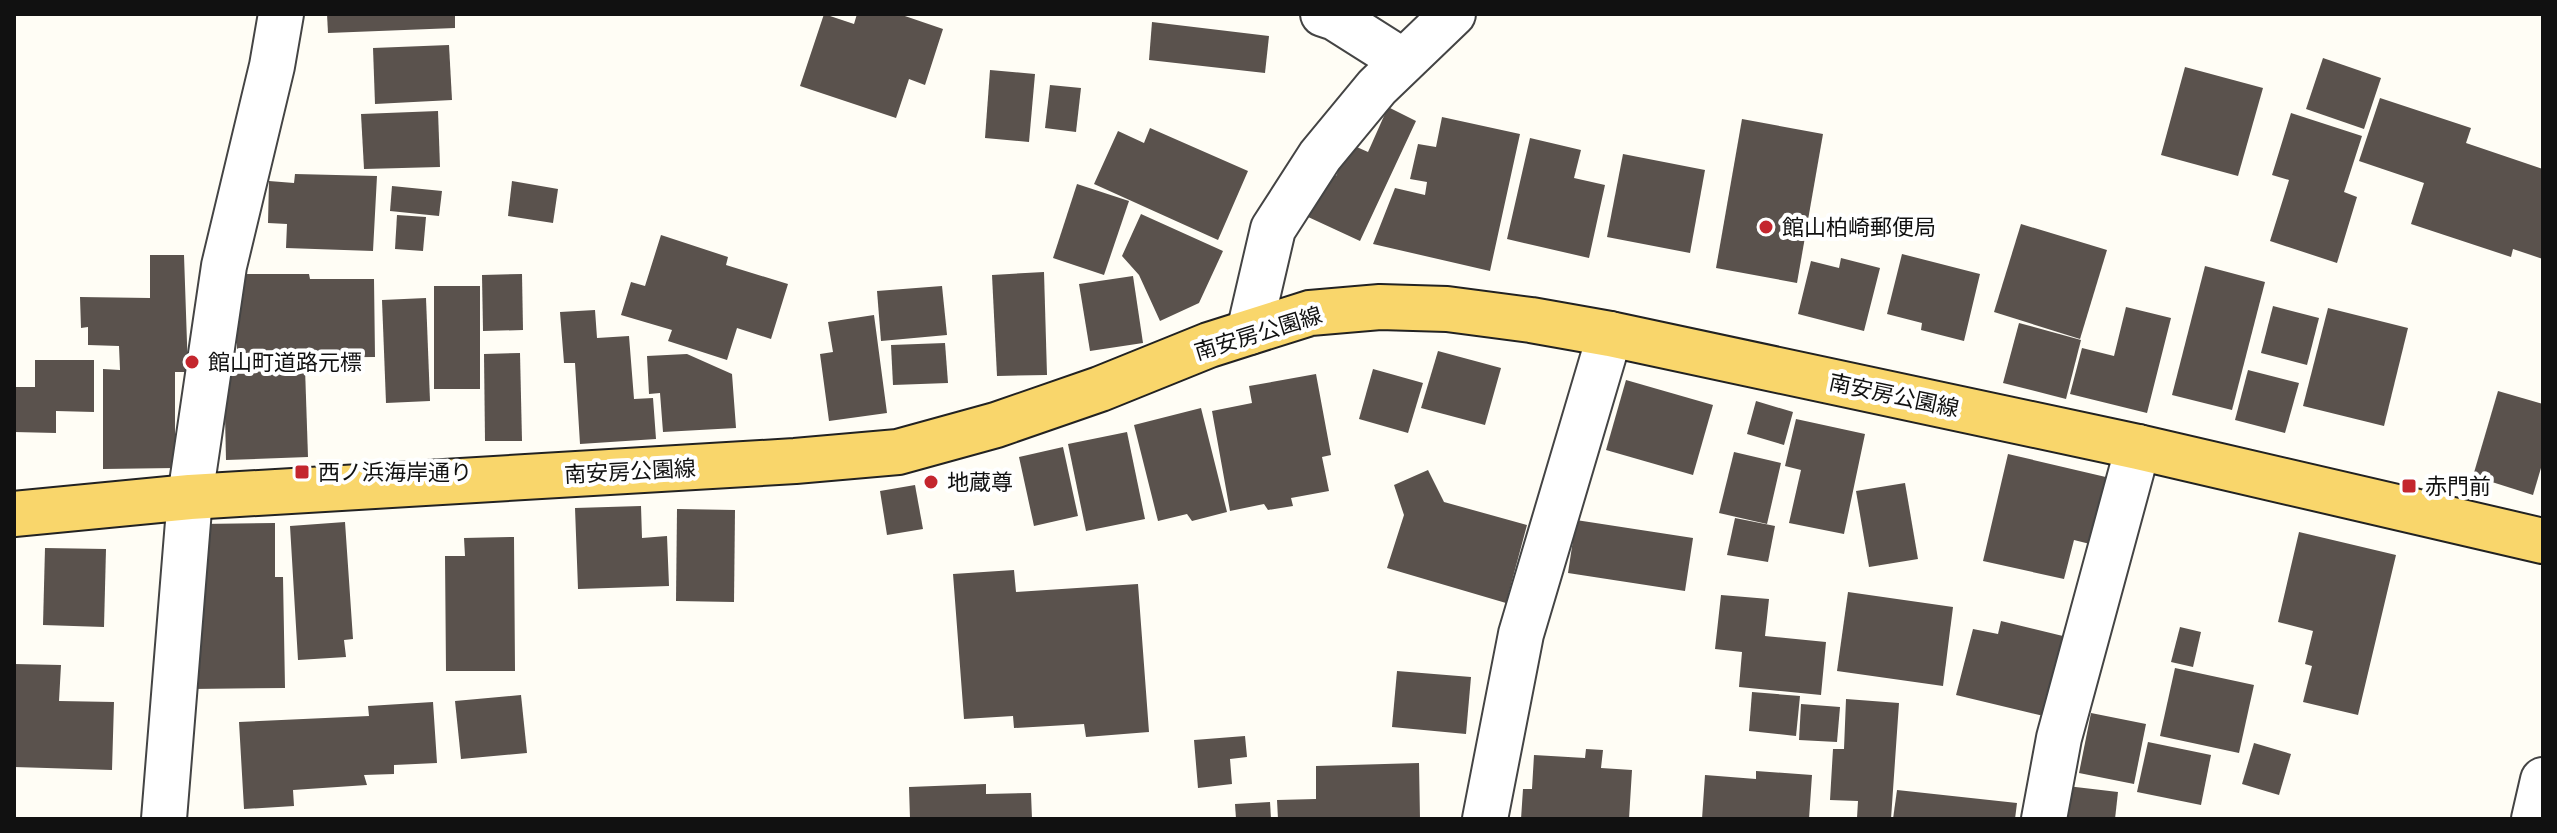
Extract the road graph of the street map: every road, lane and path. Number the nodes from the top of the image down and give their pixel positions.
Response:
1 (281, 14) edge
2 (1323, 14) edge
3 (1453, 14) edge
4 (1403, 61) junction
5 (1249, 332) junction
6 (1610, 334) junction
7 (2138, 447) junction
8 (190, 497) junction
9 (14, 514) edge
10 (2543, 541) edge
11 (2543, 780) edge
12 (164, 819) edge
13 (1485, 819) edge
14 (2044, 819) edge
15 (2534, 819) edge

1 - 8 street
2 - 4 street
3 - 4 street
4 - 5 street
5 - 6 main road, 南安房公園線
5 - 8 main road, 南安房公園線
6 - 7 main road, 南安房公園線
6 - 13 street
7 - 10 main road, 南安房公園線
7 - 14 street
8 - 9 main road, 南安房公園線
8 - 12 street
11 - 15 street

